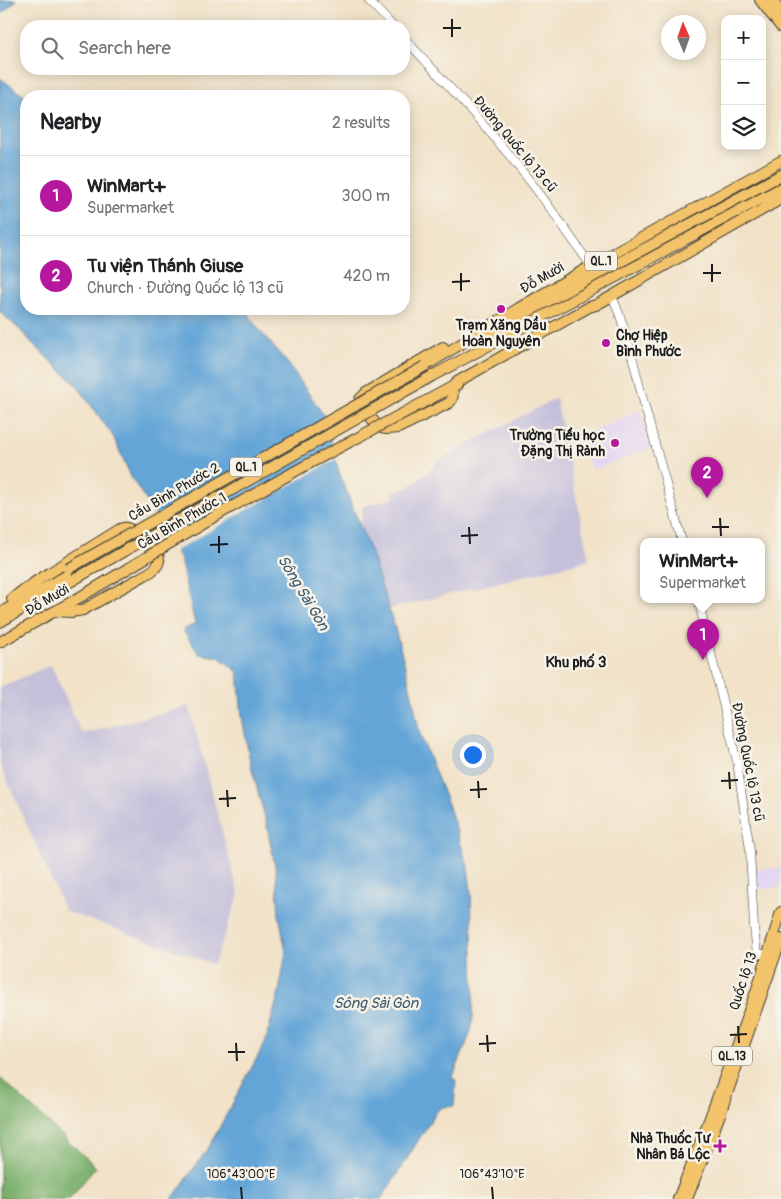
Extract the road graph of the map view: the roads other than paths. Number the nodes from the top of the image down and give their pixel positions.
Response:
1 (368, 0) edge
2 (760, 0) edge
3 (771, 0) edge
4 (781, 12) edge
5 (387, 20) edge
6 (780, 27) edge
7 (410, 45) edge
8 (781, 161) edge
9 (781, 170) edge
10 (781, 175) edge
11 (781, 188) edge
12 (781, 193) edge
13 (781, 199) edge
14 (691, 221) junction
15 (698, 235) junction
16 (594, 271) junction
17 (608, 290) junction
18 (506, 319) junction
19 (429, 371) junction
20 (452, 387) junction
21 (681, 538) edge
22 (71, 573) junction
23 (82, 596) joint
24 (12, 600) junction
25 (699, 603) edge
26 (0, 606) edge
27 (56, 611) junction
28 (0, 613) edge
29 (0, 622) edge
30 (0, 642) edge
31 (781, 912) edge
32 (781, 939) edge
33 (771, 955) junction
34 (678, 1199) edge
35 (687, 1199) edge

1 - 5 street
2 - 6 highway
3 - 4 highway
7 - 16 street, Đường Quốc lộ 13 cũ
8 - 16 highway, Đỗ Mười / QL.1
9 - 14 highway, QL.1
10 - 14 highway, QL.1
11 - 15 highway, QL.1
12 - 15 highway, QL.1
13 - 17 highway, QL.1
14 - 16 highway, Đỗ Mười / QL.1
15 - 17 highway, QL.1
16 - 18 highway, Đỗ Mười / QL.1
16 - 18 highway, Đỗ Mười / QL.1
17 - 19 highway, QL.1
17 - 20 highway, QL.1
17 - 21 street
18 - 19 highway, Đỗ Mười / QL.1
18 - 20 highway, QL.1
19 - 22 highway, Cầu Bình Phước 2 / QL.1, bridge
20 - 23 highway, Cầu Bình Phước 1 / QL.1, bridge
22 - 24 highway, Đỗ Mười / QL.1
22 - 28 highway, Đỗ Mười / QL.1
22 - 29 highway, Đỗ Mười / QL.1
23 - 27 highway, Đỗ Mười / QL.1
24 - 26 highway, Đỗ Mười / QL.1
24 - 27 highway, QL.1
25 - 33 street, Đường Quốc lộ 13 cũ
27 - 30 highway, Đỗ Mười / QL.1
31 - 33 highway, Quốc lộ 13 / QL.13
32 - 33 highway, Quốc lộ 13 / QL.13
33 - 34 highway, Quốc lộ 13 / QL.13
33 - 35 highway, Quốc lộ 13 / QL.13

